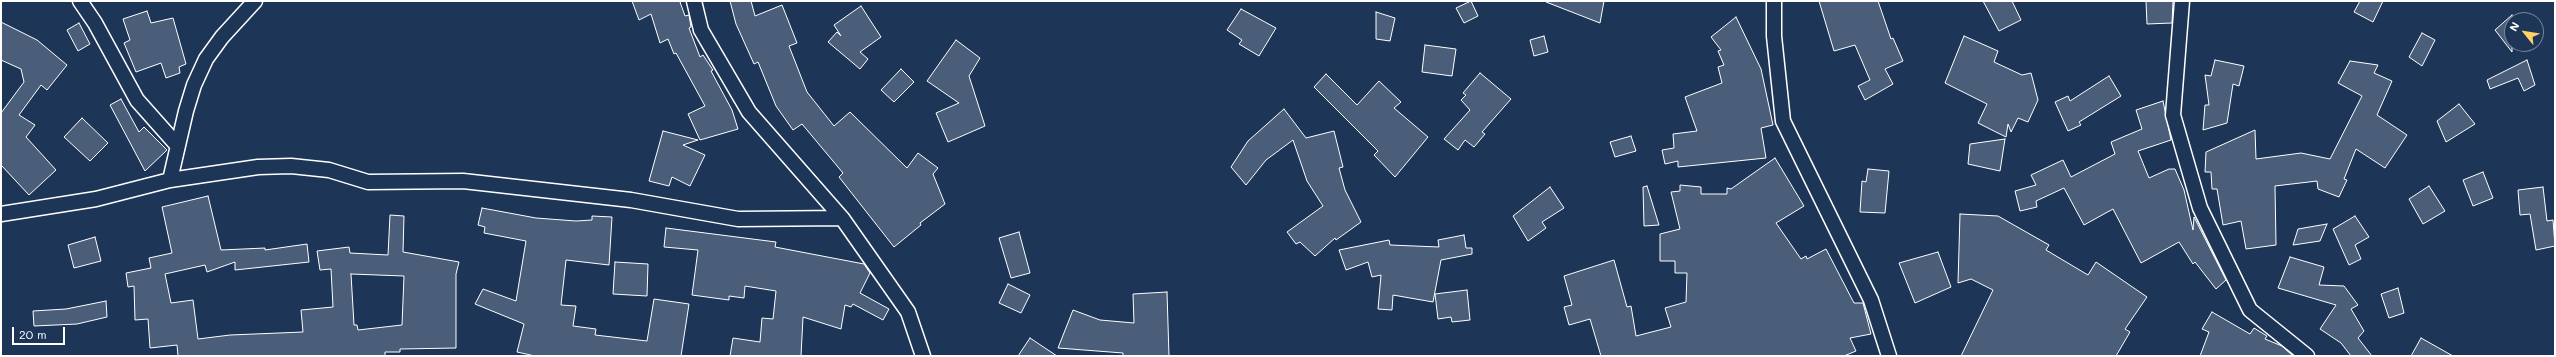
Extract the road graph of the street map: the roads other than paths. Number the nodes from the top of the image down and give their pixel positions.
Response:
1 (80, 1) edge
2 (256, 1) edge
3 (694, 1) edge
4 (1774, 1) edge
5 (2182, 1) edge
6 (178, 145) junction
7 (170, 180) junction
8 (1, 214) edge
9 (842, 218) junction
10 (923, 356) edge
11 (1889, 356) edge
12 (2307, 356) edge

1 - 6 street
2 - 6 street
3 - 9 street
4 - 11 street
5 - 12 street
6 - 7 street
7 - 8 street
7 - 9 street
9 - 10 street

